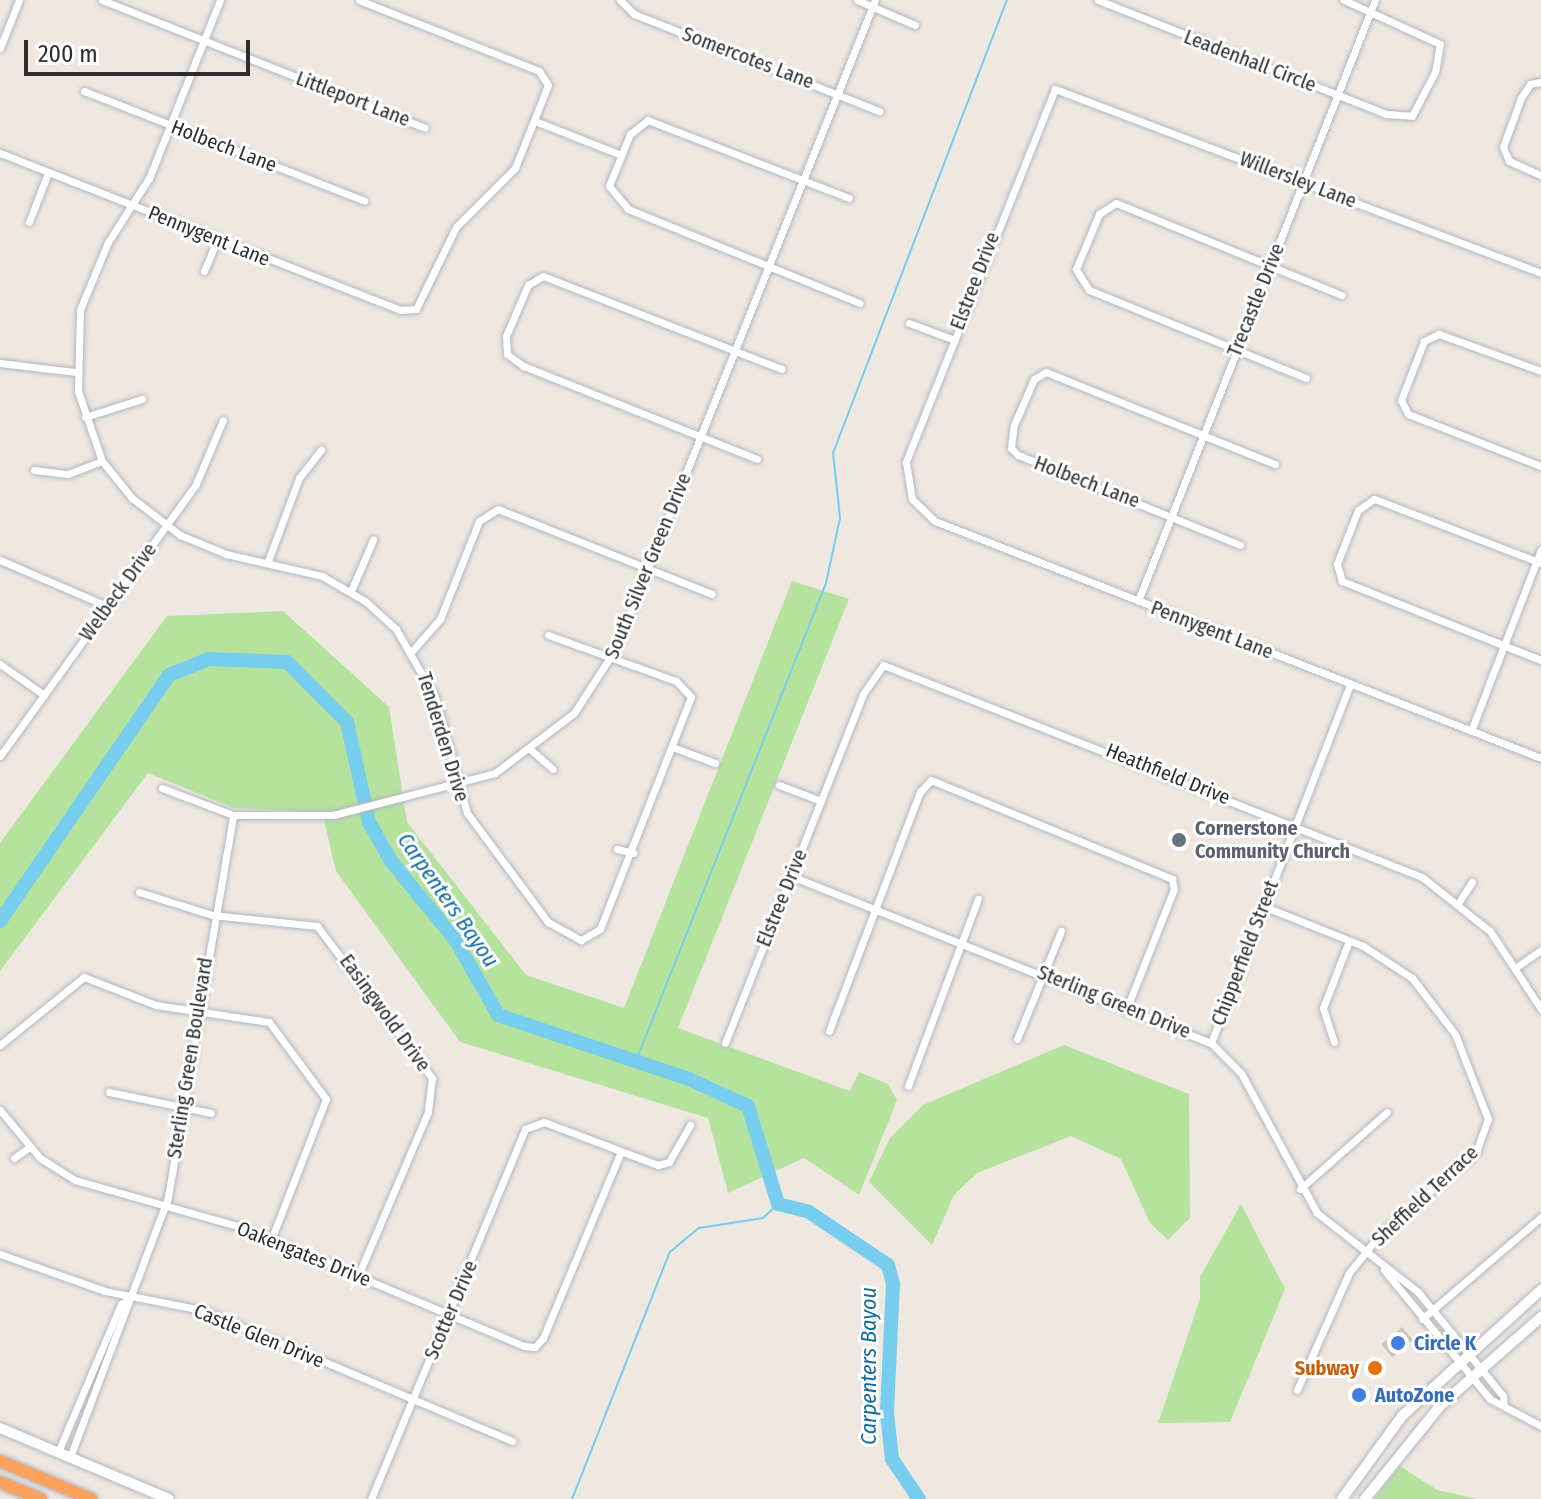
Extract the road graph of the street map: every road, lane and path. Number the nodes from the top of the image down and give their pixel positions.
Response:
1 (19, 0) edge
2 (102, 0) edge
3 (220, 0) edge
4 (359, 0) edge
5 (620, 0) edge
6 (857, 0) edge
7 (1098, 0) edge
8 (1344, 0) edge
9 (1375, 0) edge
10 (874, 3) edge
11 (1371, 10) junction
12 (915, 25) dead end
13 (204, 42) junction
14 (0, 48) edge
15 (1541, 82) edge
16 (1055, 89) joint
17 (84, 91) dead end
18 (837, 93) junction
19 (1338, 95) junction
20 (879, 111) dead end
21 (535, 121) junction
22 (171, 125) junction
23 (425, 128) dead end
24 (0, 153) edge
25 (621, 155) junction
26 (48, 173) junction
27 (1541, 175) edge
28 (804, 178) junction
29 (1304, 183) junction
30 (849, 198) dead end
31 (364, 201) dead end
32 (134, 206) junction
33 (29, 222) dead end
34 (217, 240) junction
35 (1270, 263) junction
36 (767, 268) junction
37 (204, 271) dead end
38 (1541, 273) edge
39 (1342, 295) dead end
40 (860, 303) dead end
41 (909, 323) dead end
42 (952, 339) junction
43 (1237, 347) junction
44 (736, 349) junction
45 (0, 363) edge
46 (782, 369) dead end
47 (1541, 371) edge
48 (76, 372) junction
49 (1306, 378) dead end
50 (142, 399) dead end
51 (85, 417) junction
52 (223, 420) dead end
53 (1205, 430) junction
54 (701, 437) junction
55 (321, 450) dead end
56 (757, 459) dead end
57 (102, 461) junction
58 (1275, 464) dead end
59 (1541, 466) edge
60 (34, 470) dead end
61 (908, 475) joint
62 (1171, 515) junction
63 (165, 525) junction
64 (373, 540) dead end
65 (1240, 545) dead end
66 (1541, 550) edge
67 (0, 560) edge
68 (268, 561) junction
69 (1539, 562) edge
70 (649, 568) junction
71 (351, 591) junction
72 (712, 594) dead end
73 (1138, 601) junction
74 (107, 606) junction
75 (548, 635) dead end
76 (1504, 645) junction
77 (412, 651) junction
78 (612, 656) junction
79 (1541, 660) edge
80 (0, 664) edge
81 (878, 667) joint
82 (1350, 684) junction
83 (44, 695) junction
84 (1471, 731) junction
85 (675, 748) junction
86 (531, 750) junction
87 (0, 756) edge
88 (1541, 758) edge
89 (715, 763) dead end
90 (553, 769) dead end
91 (779, 785) dead end
92 (457, 787) junction
93 (162, 788) dead end
94 (821, 801) junction
95 (233, 815) junction
96 (1295, 825) junction
97 (617, 849) dead end
98 (634, 853) junction
99 (791, 876) junction
100 (1472, 882) dead end
101 (139, 892) dead end
102 (978, 899) dead end
103 (1459, 902) junction
104 (1263, 906) junction
105 (876, 907) junction
106 (212, 915) junction
107 (1061, 931) dead end
108 (1349, 941) junction
109 (960, 942) junction
110 (1541, 950) edge
111 (1518, 966) junction
112 (1044, 974) junction
113 (1127, 1008) junction
114 (1541, 1009) edge
115 (195, 1010) junction
116 (829, 1031) dead end
117 (1017, 1039) dead end
118 (1334, 1042) dead end
119 (725, 1043) dead end
120 (1211, 1043) junction
121 (0, 1045) edge
122 (908, 1086) dead end
123 (109, 1092) dead end
124 (183, 1108) junction
125 (0, 1110) edge
126 (1387, 1112) dead end
127 (211, 1113) dead end
128 (690, 1125) dead end
129 (29, 1147) junction
130 (620, 1154) junction
131 (14, 1158) dead end
132 (1300, 1189) junction
133 (166, 1208) junction
134 (1541, 1217) edge
135 (271, 1240) junction
136 (0, 1254) edge
137 (1364, 1254) junction
138 (1384, 1268) junction
139 (358, 1276) junction
140 (1541, 1290) edge
141 (131, 1297) junction
142 (1432, 1308) junction
143 (450, 1314) junction
144 (1541, 1317) edge
145 (1422, 1319) junction
146 (103, 1345) junction
147 (114, 1348) junction
148 (1469, 1352) junction
149 (1458, 1362) junction
150 (1482, 1368) junction
151 (1471, 1378) junction
152 (1297, 1390) dead end
153 (413, 1401) junction
154 (1504, 1406) junction
155 (1541, 1426) edge
156 (0, 1428) edge
157 (512, 1441) dead end
158 (58, 1452) junction
159 (70, 1457) junction
160 (1369, 1459) junction
161 (0, 1461) edge
162 (1385, 1471) junction
163 (0, 1482) edge
164 (1344, 1496) edge
165 (41, 1499) edge
166 (91, 1499) edge
167 (169, 1499) edge
168 (371, 1499) edge
169 (1365, 1499) edge

1 - 14 street
2 - 13 street, Littleport Lane
3 - 13 street, Tenderden Drive
4 - 21 street
5 - 18 street, Somercotes Lane
6 - 10 street
7 - 19 street, Leadenhall Circle
8 - 11 street
9 - 11 street, Trecastle Drive
10 - 12 street
10 - 18 street, South Silver Green Drive
11 - 19 street, Trecastle Drive
11 - 19 street, Leadenhall Circle
13 - 22 street, Tenderden Drive
13 - 23 street, Littleport Lane
15 - 27 street
16 - 29 street, Willersley Lane
16 - 42 street, Elstree Drive
17 - 22 street, Holbech Lane
18 - 20 street, Somercotes Lane
18 - 28 street, South Silver Green Drive
19 - 29 street, Trecastle Drive
21 - 25 street
21 - 34 street, Pennygent Lane
22 - 31 street, Holbech Lane
22 - 32 street, Tenderden Drive
24 - 26 street, Pennygent Lane
25 - 28 street
25 - 36 street
26 - 32 street, Pennygent Lane
26 - 33 street
28 - 30 street
28 - 36 street, South Silver Green Drive
29 - 35 street, Trecastle Drive
29 - 38 street, Willersley Lane
32 - 34 street, Pennygent Lane
32 - 48 street, Tenderden Drive
34 - 37 street
35 - 39 street
35 - 43 street, Trecastle Drive
35 - 43 street
36 - 40 street
36 - 44 street, South Silver Green Drive
41 - 42 street
42 - 61 street, Elstree Drive
43 - 49 street
43 - 53 street, Trecastle Drive
44 - 46 street
44 - 54 street, South Silver Green Drive
44 - 54 street
45 - 48 street
47 - 59 street
48 - 51 street, Tenderden Drive
50 - 51 street
51 - 57 street, Tenderden Drive
52 - 63 street, Welbeck Drive
53 - 58 street
53 - 62 street, Trecastle Drive
53 - 62 street, Holbech Lane
54 - 56 street
54 - 70 street, South Silver Green Drive
55 - 68 street
57 - 60 street
57 - 63 street, Tenderden Drive
61 - 73 street, Pennygent Lane
62 - 65 street, Holbech Lane
62 - 73 street, Trecastle Drive
63 - 68 street, Tenderden Drive
63 - 74 street, Welbeck Drive
64 - 71 street
66 - 69 street
67 - 74 street
68 - 71 street, Tenderden Drive
69 - 76 street
69 - 76 street
70 - 72 street
70 - 77 street
70 - 78 street, South Silver Green Drive
71 - 77 street, Tenderden Drive
73 - 82 street, Pennygent Lane
74 - 83 street, Welbeck Drive
75 - 78 street
76 - 79 street
76 - 84 street
77 - 92 street, Tenderden Drive
78 - 85 street
78 - 86 street, South Silver Green Drive
80 - 83 street
81 - 94 street, Elstree Drive
81 - 96 street, Heathfield Drive
82 - 84 street, Pennygent Lane
82 - 96 street, Chipperfield Street
83 - 87 street, Welbeck Drive
84 - 88 street, Pennygent Lane
85 - 89 street
85 - 98 street
86 - 90 street
86 - 92 street, South Silver Green Drive
91 - 94 street
92 - 95 street, South Silver Green Drive
92 - 98 street, Tenderden Drive
93 - 95 street, South Silver Green Drive
94 - 99 street, Elstree Drive
95 - 106 street, Sterling Green Boulevard
96 - 103 street, Heathfield Drive
96 - 104 street, Chipperfield Street
97 - 98 street
99 - 105 street, Sterling Green Drive
99 - 119 street, Elstree Drive
100 - 103 street
101 - 106 street, Easingwold Drive
102 - 109 street
103 - 111 street, Heathfield Drive
104 - 108 street
104 - 120 street, Chipperfield Street
105 - 109 street, Sterling Green Drive
105 - 113 street
105 - 116 street
106 - 115 street, Sterling Green Boulevard
106 - 139 street, Easingwold Drive
107 - 112 street
108 - 118 street
108 - 137 street, Sheffield Terrace
109 - 112 street, Sterling Green Drive
109 - 122 street
110 - 111 street
111 - 114 street, Heathfield Drive
112 - 113 street, Sterling Green Drive
112 - 117 street
113 - 120 street, Sterling Green Drive
115 - 121 street
115 - 124 street, Sterling Green Boulevard
115 - 135 street
120 - 132 street, Sterling Green Drive
123 - 124 street
124 - 127 street
124 - 133 street, Sterling Green Boulevard
125 - 129 street, Oakengates Drive
126 - 132 street
128 - 130 street
129 - 131 street
129 - 133 street, Oakengates Drive
130 - 143 street, Scotter Drive
130 - 143 street, Oakengates Drive
132 - 137 street, Sterling Green Drive
133 - 135 street, Oakengates Drive
133 - 141 street, Sterling Green Boulevard
134 - 142 street
135 - 139 street, Oakengates Drive
136 - 141 street, Castle Glen Drive
137 - 138 street, Sterling Green Drive
137 - 152 street, Sheffield Terrace
138 - 142 street, Sterling Green Drive
138 - 145 street, Sterling Green Drive
139 - 143 street, Oakengates Drive
140 - 148 main road
141 - 146 street, Sterling Green Boulevard
141 - 147 street, Sterling Green Boulevard
141 - 153 street, Castle Glen Drive
142 - 145 street
142 - 148 street, Sterling Green Drive
143 - 153 street, Scotter Drive
144 - 150 main road
145 - 149 street, Sterling Green Drive
146 - 147 street
146 - 158 street, Sterling Green Boulevard
147 - 159 street, Sterling Green Boulevard
148 - 149 main road
148 - 150 street, Sterling Green Drive
149 - 151 street, Sterling Green Drive
149 - 160 main road
150 - 151 main road
150 - 154 street, Sterling Green Drive
151 - 154 street, Sterling Green Drive
151 - 162 main road
153 - 157 street, Castle Glen Drive
153 - 168 street, Scotter Drive
154 - 155 street, Sterling Green Drive
156 - 158 main road
158 - 159 main road
159 - 167 main road
160 - 162 main road
160 - 164 main road
161 - 166 highway
162 - 169 main road
163 - 165 highway

